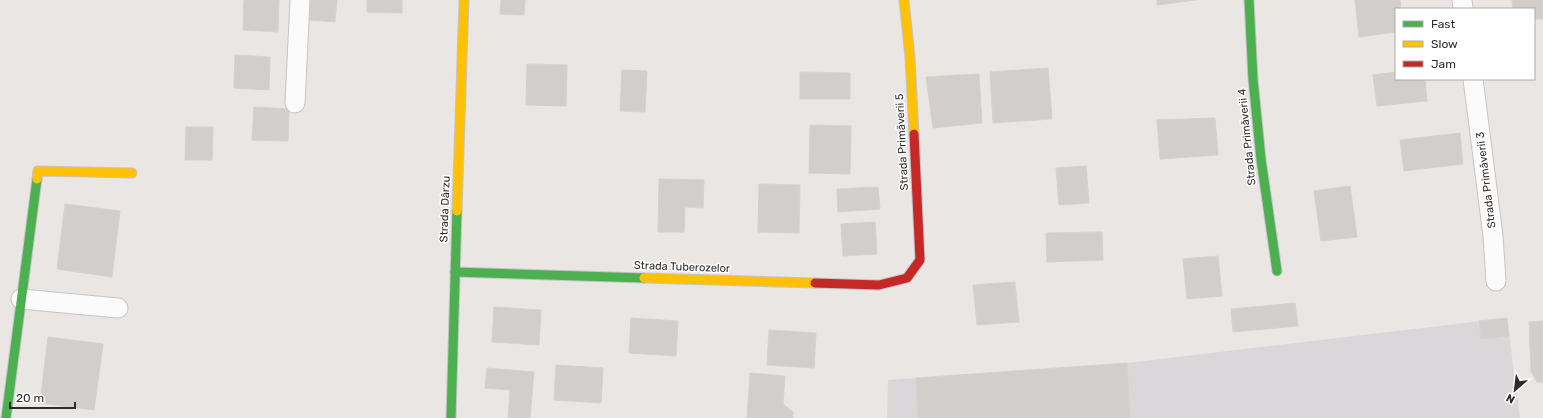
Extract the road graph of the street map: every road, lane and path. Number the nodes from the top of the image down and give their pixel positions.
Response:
1 (300, 0) edge
2 (464, 0) edge
3 (904, 0) edge
4 (1249, 0) edge
5 (1473, 80) edge
6 (295, 103) dead end
7 (132, 173) dead end
8 (1277, 271) dead end
9 (455, 272) junction
10 (907, 278) joint
11 (1496, 281) dead end
12 (21, 299) junction
13 (118, 308) dead end
14 (6, 418) edge
15 (451, 418) edge

1 - 6 street
2 - 9 street, Strada Dârzu
3 - 10 street, Strada Primăverii 5
4 - 8 street, Strada Primăverii 4
5 - 11 street, Strada Primăverii 3
7 - 12 street
9 - 10 street, Strada Tuberozelor
9 - 15 street, Strada Dârzu
12 - 13 street
12 - 14 street

